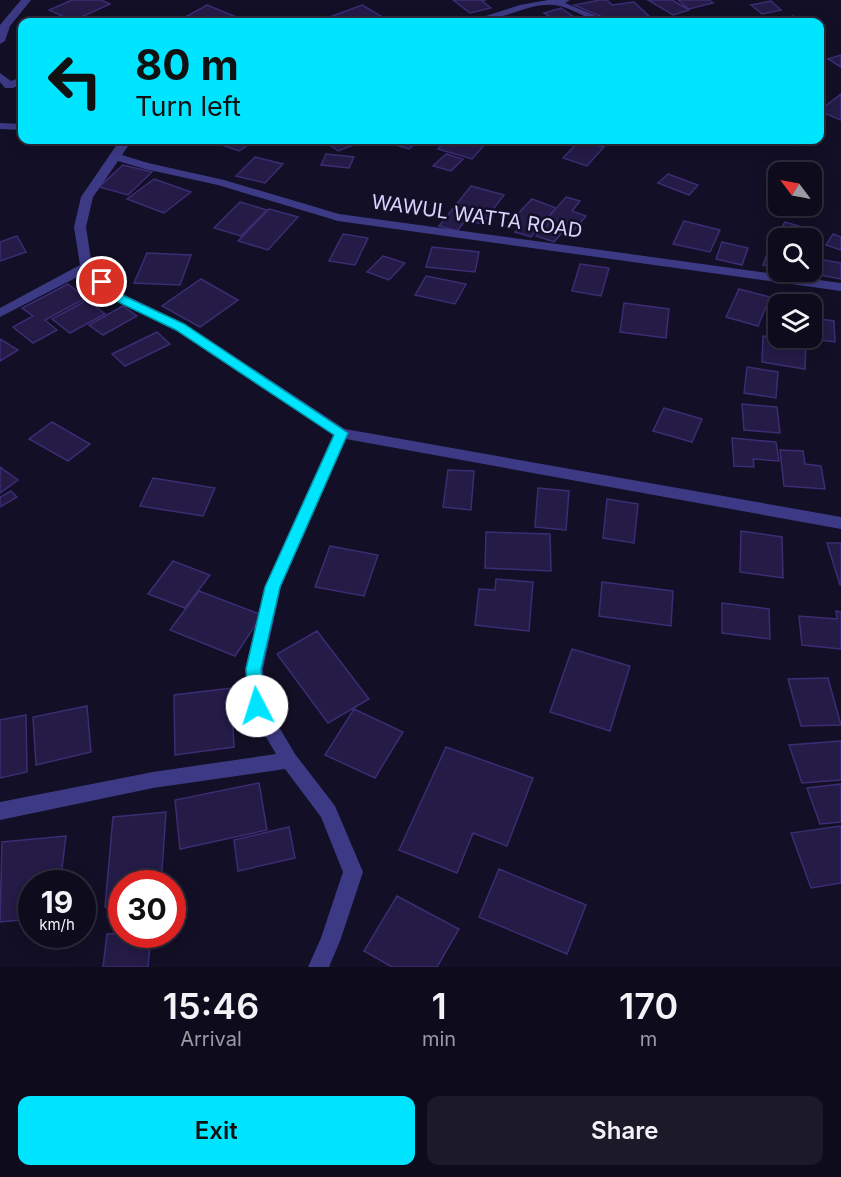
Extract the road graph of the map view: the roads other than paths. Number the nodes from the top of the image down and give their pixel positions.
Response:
1 (26, 0) edge
2 (560, 1) edge
3 (486, 18) edge
4 (597, 18) edge
5 (0, 41) edge
6 (0, 76) edge
7 (18, 82) edge
8 (0, 126) edge
9 (18, 127) edge
10 (123, 144) edge
11 (115, 156) junction
12 (86, 267) junction
13 (841, 287) edge
14 (0, 313) edge
15 (341, 433) junction
16 (841, 523) edge
17 (289, 760) junction
18 (0, 811) edge
19 (318, 967) edge

1 - 5 street
2 - 3 street
2 - 4 street
6 - 7 street
8 - 9 street
10 - 11 street
11 - 12 street
11 - 13 street, WAWUL WATTA ROAD
12 - 14 street
12 - 15 street
15 - 16 street
15 - 17 street
17 - 18 street
17 - 19 street

